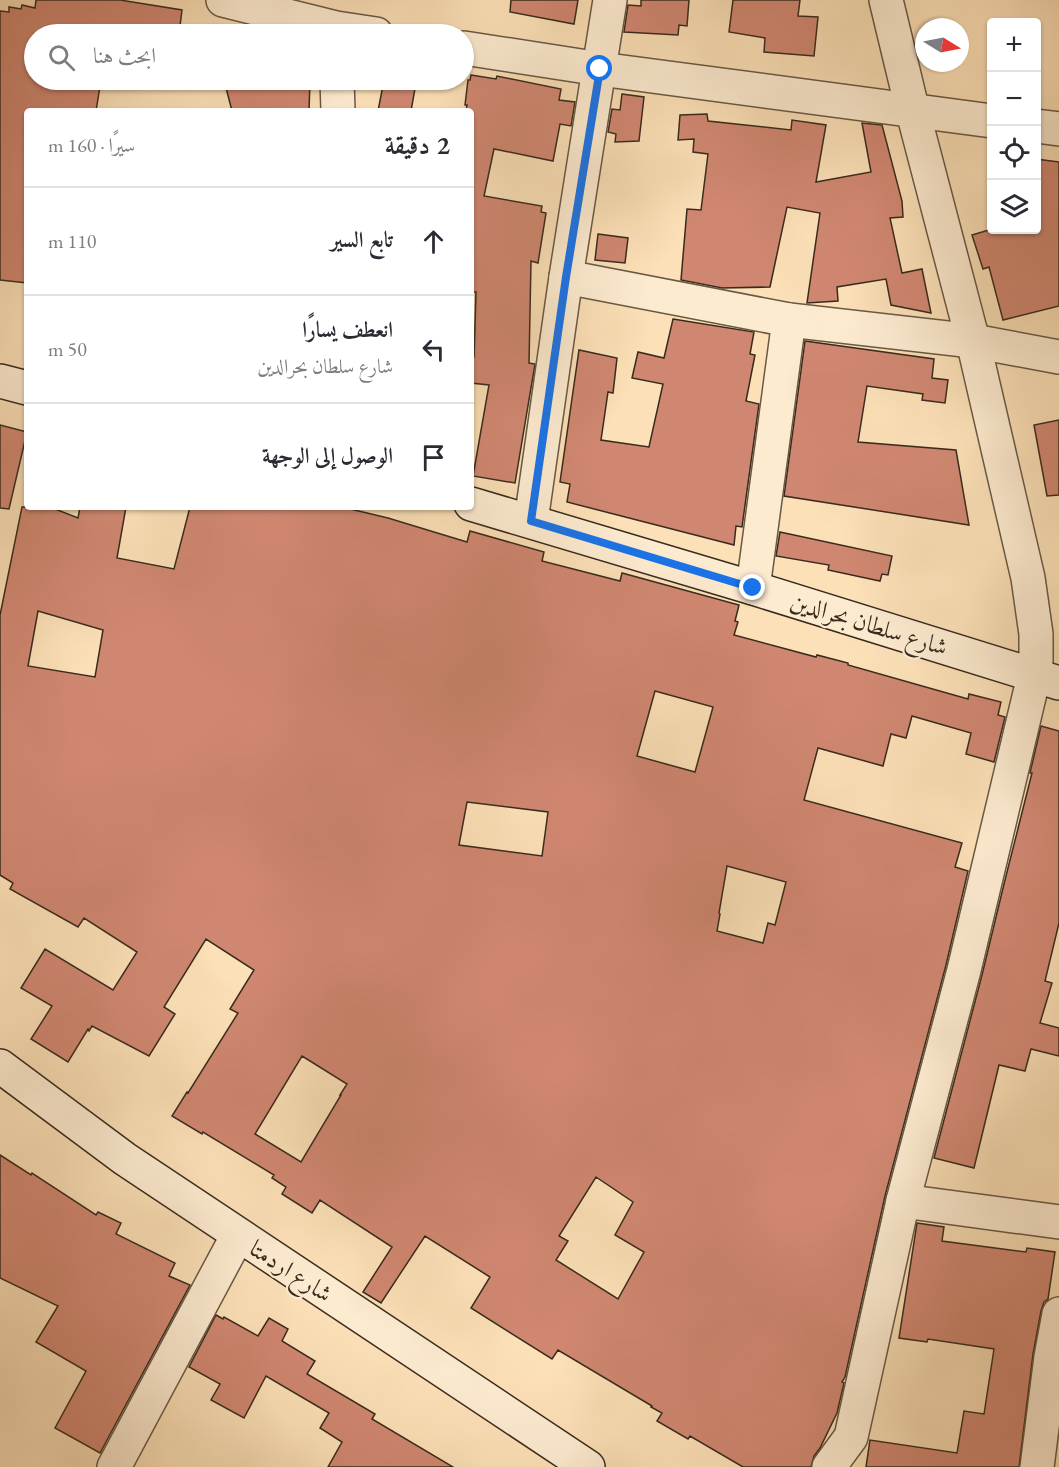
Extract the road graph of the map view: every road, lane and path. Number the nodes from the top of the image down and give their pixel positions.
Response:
1 (223, 0) edge
2 (610, 0) edge
3 (885, 0) edge
4 (310, 24) edge
5 (474, 50) edge
6 (600, 69) junction
7 (337, 90) edge
8 (338, 108) edge
9 (913, 111) junction
10 (987, 120) edge
11 (1041, 127) edge
12 (1059, 129) edge
13 (566, 277) junction
14 (789, 320) junction
15 (974, 341) junction
16 (1059, 357) edge
17 (0, 381) edge
18 (24, 387) edge
19 (474, 505) edge
20 (531, 521) junction
21 (753, 588) junction
22 (1047, 679) edge
23 (0, 1066) edge
24 (903, 1201) junction
25 (1059, 1222) edge
26 (238, 1235) junction
27 (1059, 1314) edge
28 (114, 1467) edge
29 (588, 1467) edge
30 (829, 1467) edge
31 (1037, 1467) edge

1 - 4 street
2 - 6 street
3 - 9 street
5 - 6 street
6 - 9 street
6 - 13 street
7 - 8 street
9 - 10 street
9 - 15 street
11 - 12 street
13 - 14 street
13 - 20 street
14 - 15 street
14 - 21 street
15 - 16 street
15 - 22 street
17 - 18 street
19 - 20 street, شارع سلطان بحرالدين
20 - 21 street, شارع سلطان بحرالدين
21 - 22 street, شارع سلطان بحرالدين
22 - 24 street
23 - 26 street, شارع اردمتا
24 - 25 street
24 - 30 street
26 - 28 street
26 - 29 street, شارع اردمتا
27 - 31 street

